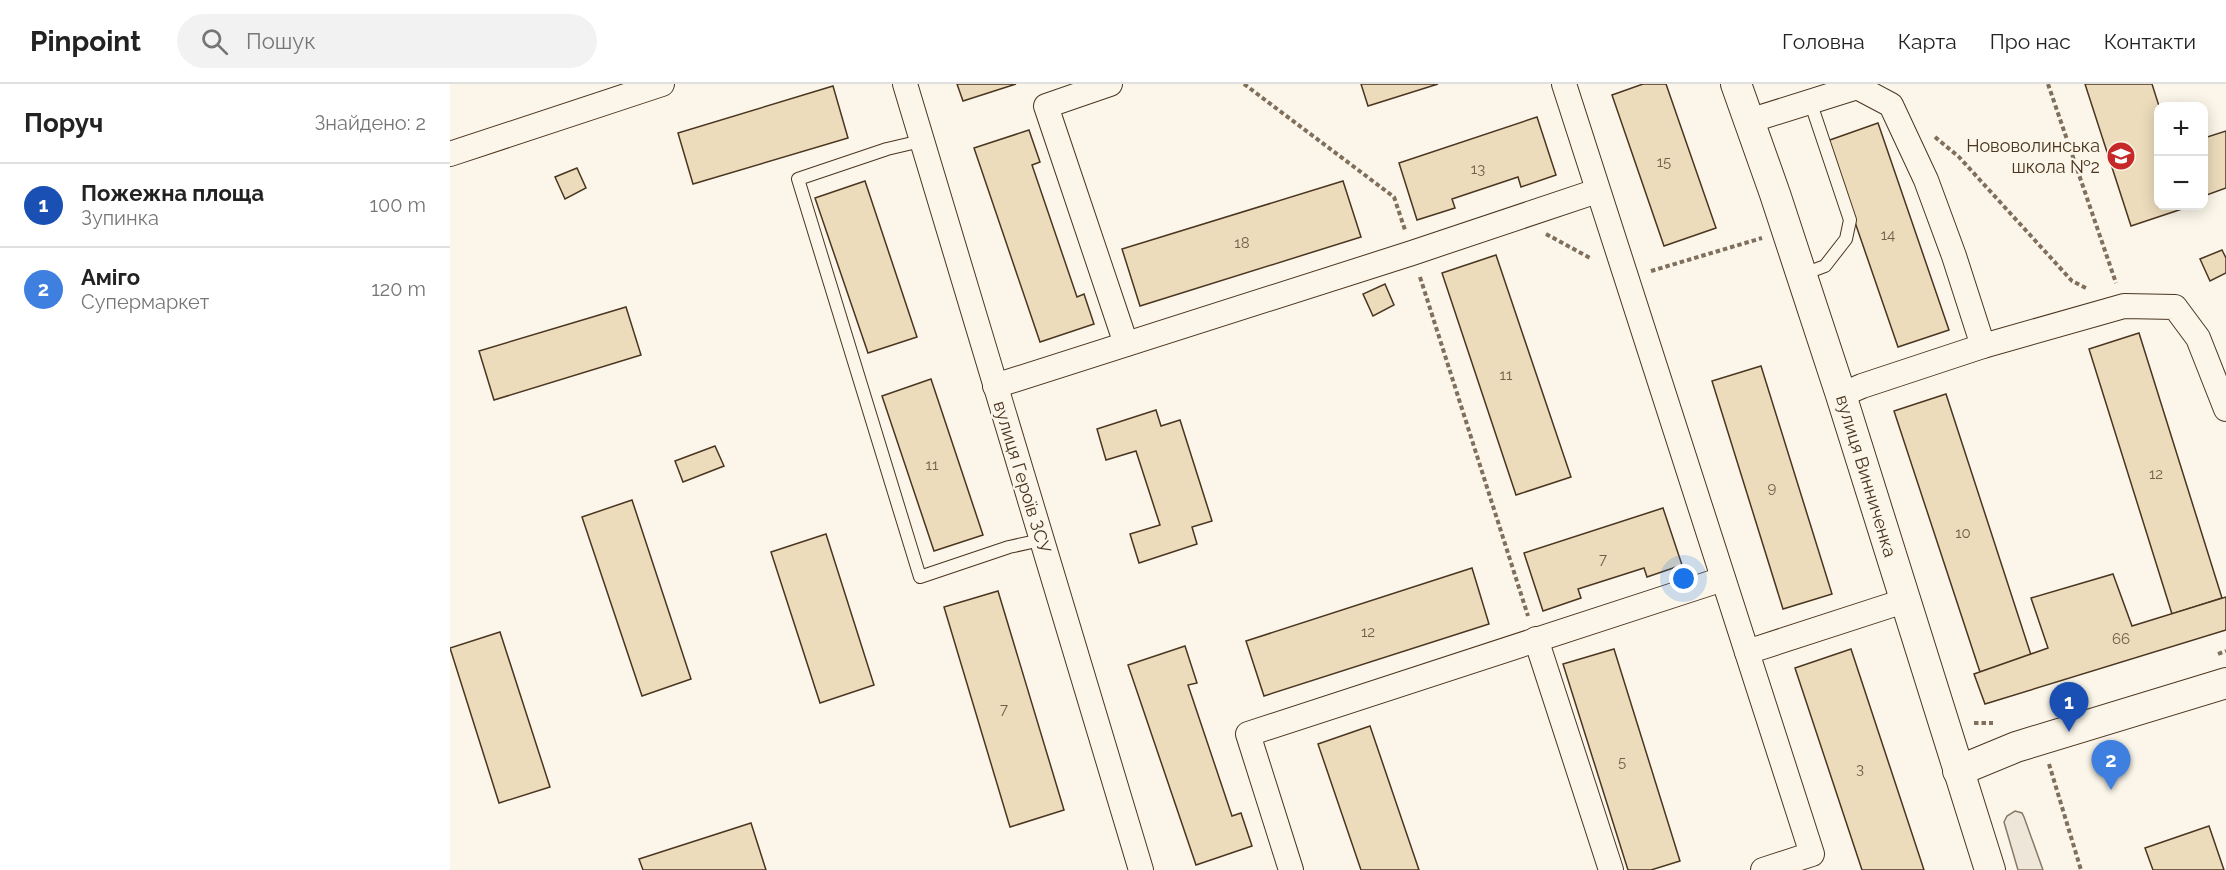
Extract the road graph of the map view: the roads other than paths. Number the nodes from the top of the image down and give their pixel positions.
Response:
1 (662, 84) edge
2 (904, 84) edge
3 (1110, 84) edge
4 (1564, 84) edge
5 (1736, 84) edge
6 (1857, 85) edge
7 (1810, 101) junction
8 (1749, 121) junction
9 (921, 141) junction
10 (450, 154) edge
11 (1598, 191) junction
12 (1802, 275) junction
13 (1126, 344) junction
14 (1983, 346) junction
15 (995, 386) junction
16 (1841, 395) junction
17 (2226, 409) edge
18 (1041, 540) junction
19 (1723, 579) junction
20 (1904, 601) junction
21 (1536, 639) junction
22 (1747, 652) junction
23 (2226, 683) edge
24 (1958, 771) junction
25 (1286, 869) edge
26 (1141, 870) edge
27 (1611, 870) edge
28 (1763, 870) edge
29 (1990, 870) edge

1 - 10 street
2 - 9 street, вулиця Героїв ЗСУ
3 - 13 street
4 - 11 street
5 - 8 street, вулиця Винниченка
6 - 7 street
6 - 14 street
7 - 8 street
7 - 12 lane
8 - 12 street, вулиця Винниченка
9 - 15 street, вулиця Героїв ЗСУ
9 - 18 lane
11 - 13 street
11 - 19 street
12 - 16 street, вулиця Винниченка
13 - 15 street
14 - 16 street
14 - 17 street
15 - 18 street, вулиця Героїв ЗСУ
16 - 20 street, вулиця Винниченка
18 - 26 street, вулиця Героїв ЗСУ
19 - 21 street
19 - 22 street
20 - 22 street
20 - 24 street, вулиця Винниченка
21 - 25 street
21 - 27 street
22 - 28 street
23 - 24 street
24 - 29 street, вулиця Винниченка

